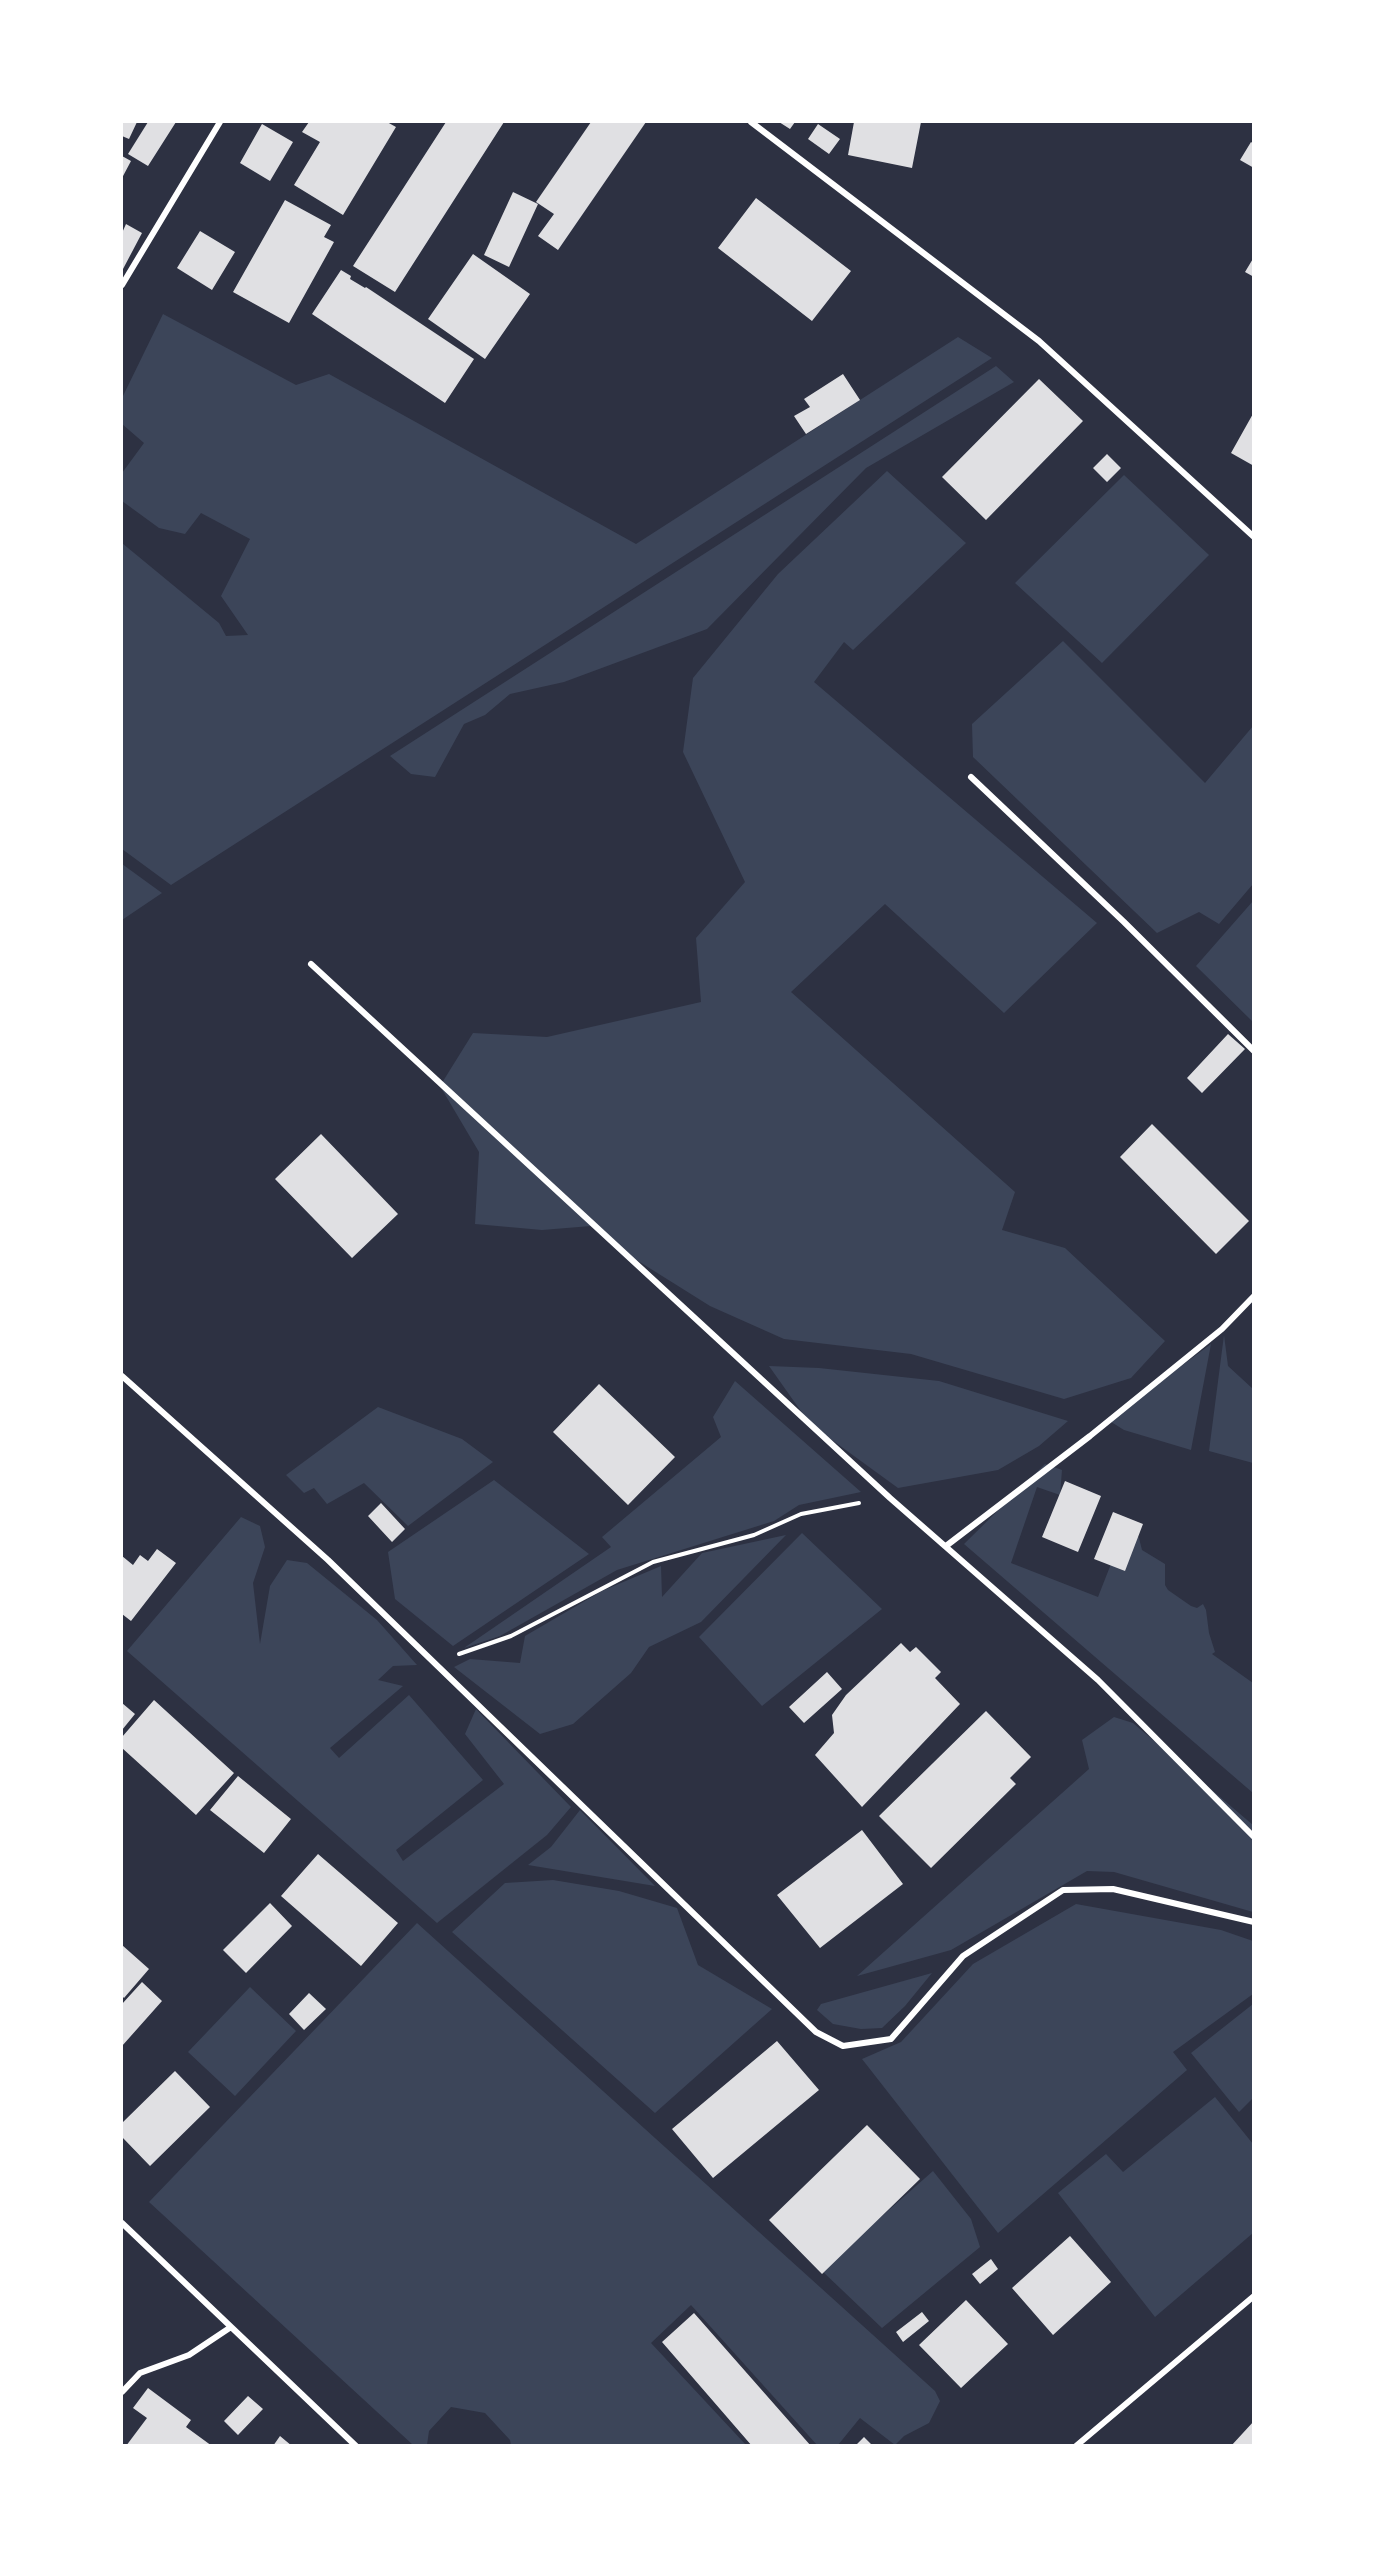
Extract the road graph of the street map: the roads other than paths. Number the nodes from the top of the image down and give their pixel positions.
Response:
1 (220, 122) edge
2 (752, 122) edge
3 (122, 285) edge
4 (1254, 537) edge
5 (971, 777) dead end
6 (311, 964) dead end
7 (1254, 1051) edge
8 (1254, 1296) edge
9 (122, 1376) edge
10 (946, 1546) junction
11 (1254, 1837) edge
12 (1254, 1922) edge
13 (122, 2223) edge
14 (1254, 2296) edge
15 (231, 2327) junction
16 (122, 2392) edge
17 (356, 2445) edge
18 (1076, 2445) edge

1 - 3 street
2 - 4 street
5 - 7 street
6 - 10 street
8 - 10 street
9 - 12 street
10 - 11 street
13 - 15 street
14 - 18 street
15 - 16 street
15 - 17 street

